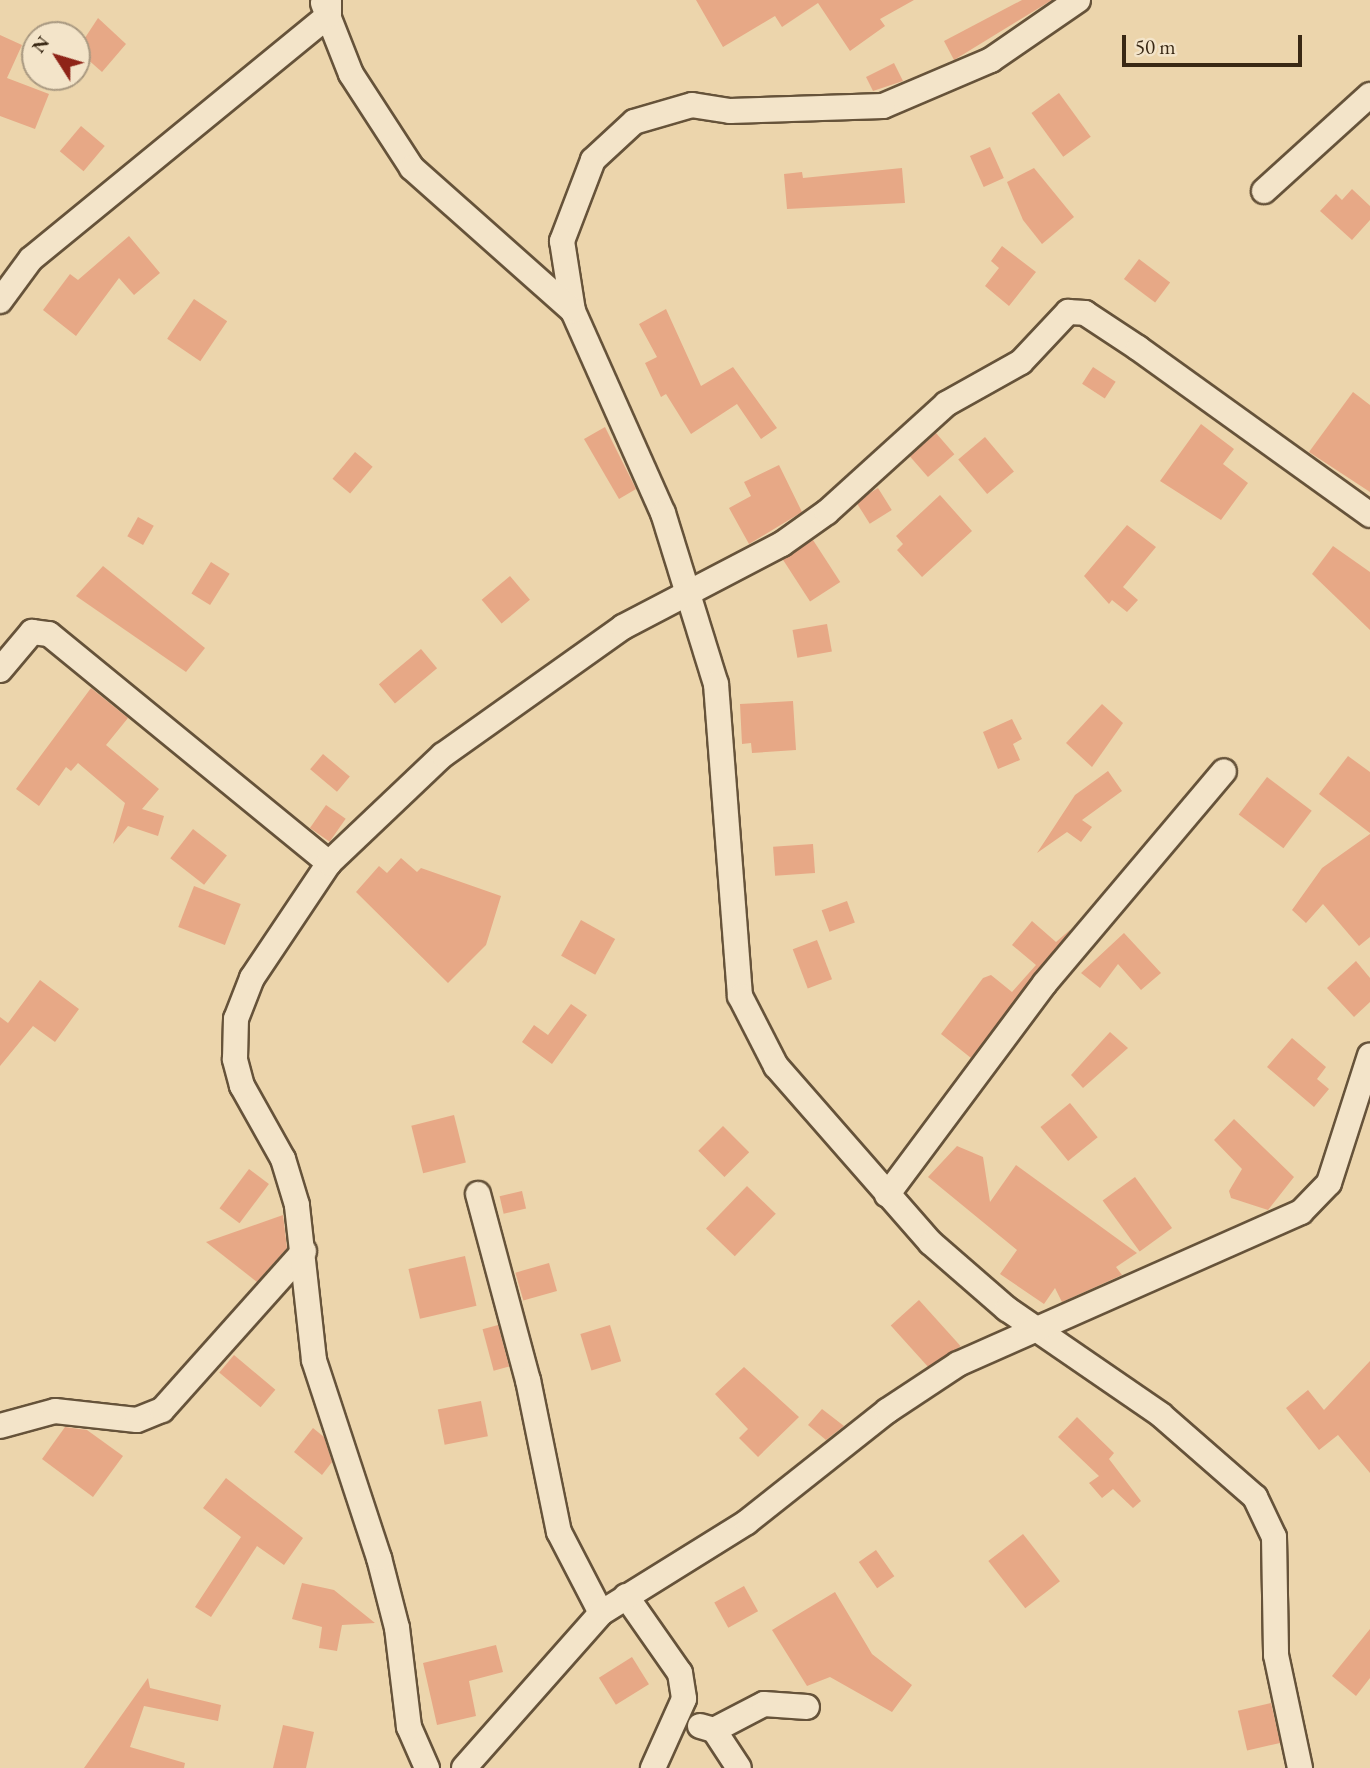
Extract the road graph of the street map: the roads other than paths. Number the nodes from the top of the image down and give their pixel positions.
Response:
1 (1078, 0) edge
2 (327, 5) edge
3 (1370, 95) edge
4 (1264, 191) dead end
5 (0, 301) edge
6 (573, 312) junction
7 (1370, 515) edge
8 (687, 597) junction
9 (0, 670) edge
10 (1224, 771) dead end
11 (329, 863) junction
12 (1370, 1055) edge
13 (478, 1194) dead end
14 (887, 1195) junction
15 (304, 1251) junction
16 (1039, 1331) junction
17 (0, 1426) edge
18 (626, 1596) junction
19 (601, 1613) junction
20 (807, 1707) dead end
21 (679, 1720) junction
22 (714, 1730) junction
23 (427, 1768) edge
24 (464, 1768) edge
25 (653, 1768) edge
26 (739, 1768) edge
27 (1300, 1768) edge

1 - 6 street
2 - 5 street
2 - 6 street
3 - 4 street
6 - 8 street
7 - 8 street
8 - 11 street
8 - 14 street
9 - 11 street
10 - 14 street
11 - 15 street
12 - 16 street
13 - 19 street
14 - 16 street
15 - 17 street
15 - 23 street
16 - 18 street
16 - 27 street
18 - 19 street
18 - 21 street
19 - 24 street
20 - 22 street
21 - 22 street
21 - 25 street
22 - 26 street

